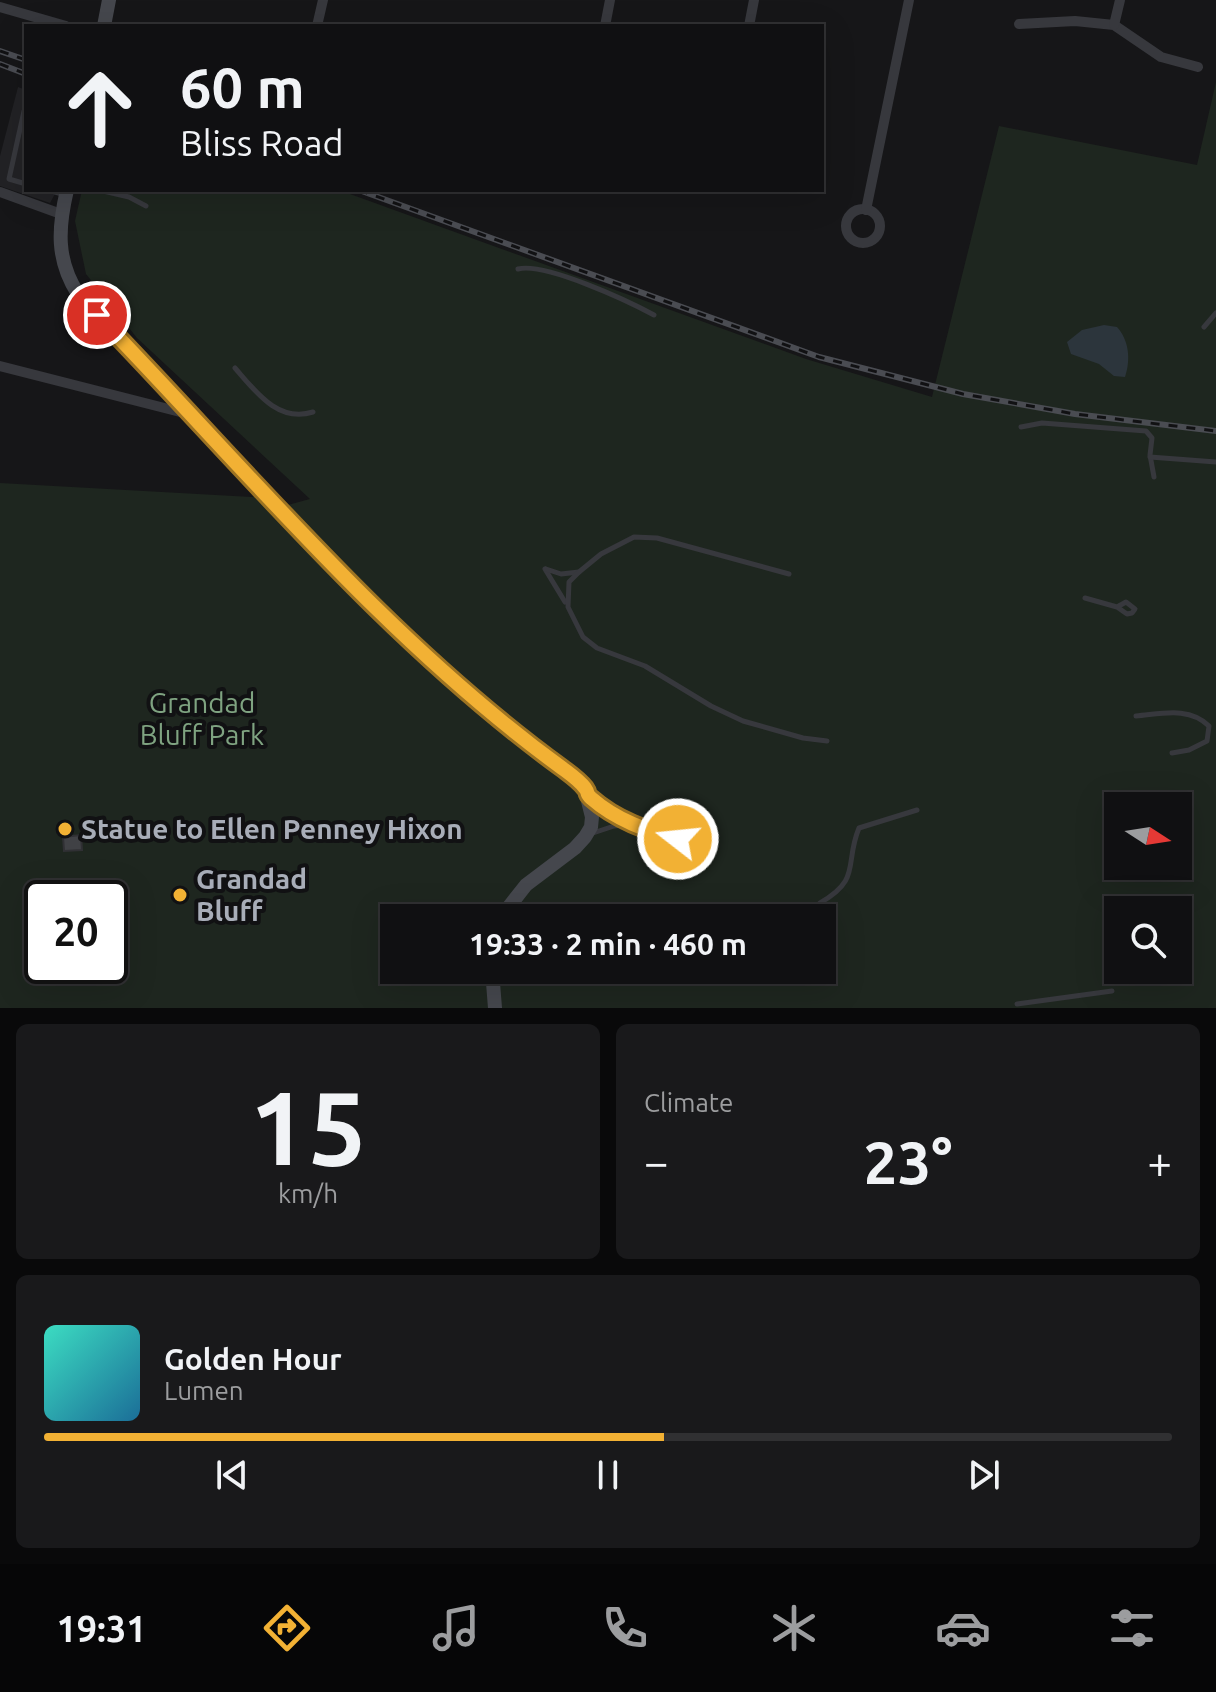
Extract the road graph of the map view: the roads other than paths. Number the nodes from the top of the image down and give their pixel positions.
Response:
1 (109, 0) edge
2 (323, 0) edge
3 (610, 0) edge
4 (754, 0) edge
5 (909, 0) edge
6 (1120, 0) edge
7 (3, 5) edge
8 (60, 24) edge
9 (104, 24) edge
10 (317, 24) edge
11 (605, 24) edge
12 (749, 24) edge
13 (1019, 24) dead end
14 (1114, 25) junction
15 (1198, 67) dead end
16 (24, 111) edge
17 (24, 183) edge
18 (0, 192) edge
19 (66, 192) edge
20 (108, 192) edge
21 (146, 206) dead end
22 (866, 210) dead end
23 (61, 214) junction
24 (518, 269) dead end
25 (1216, 313) edge
26 (654, 315) dead end
27 (1204, 327) dead end
28 (0, 366) edge
29 (235, 368) dead end
30 (313, 412) dead end
31 (194, 416) junction
32 (1021, 427) dead end
33 (1150, 457) junction
34 (1216, 462) edge
35 (1154, 477) dead end
36 (579, 572) junction
37 (789, 574) dead end
38 (1085, 598) dead end
39 (568, 607) junction
40 (1117, 607) dead end
41 (1136, 716) dead end
42 (827, 741) dead end
43 (1172, 753) dead end
44 (589, 796) junction
45 (917, 810) dead end
46 (632, 824) junction
47 (585, 837) junction
48 (678, 839) dead end
49 (820, 903) dead end
50 (511, 904) edge
51 (493, 984) edge
52 (1112, 991) dead end
53 (1017, 1004) dead end
54 (495, 1008) edge

1 - 9 street
2 - 10 street
3 - 11 street
4 - 12 street
5 - 22 street
6 - 14 street
7 - 8 street
13 - 14 street
14 - 15 street
16 - 17 lane
18 - 23 street
19 - 23 street
20 - 21 lane
23 - 31 street
24 - 26 lane
25 - 27 lane
28 - 31 street
29 - 30 lane
31 - 44 street
32 - 33 lane
33 - 34 lane
33 - 35 lane
36 - 37 lane
36 - 39 lane
36 - 39 lane
38 - 40 lane
39 - 42 lane
41 - 43 lane
44 - 46 lane
44 - 47 street
45 - 49 lane
46 - 47 lane
46 - 48 lane
47 - 50 street
51 - 54 street
52 - 53 lane

